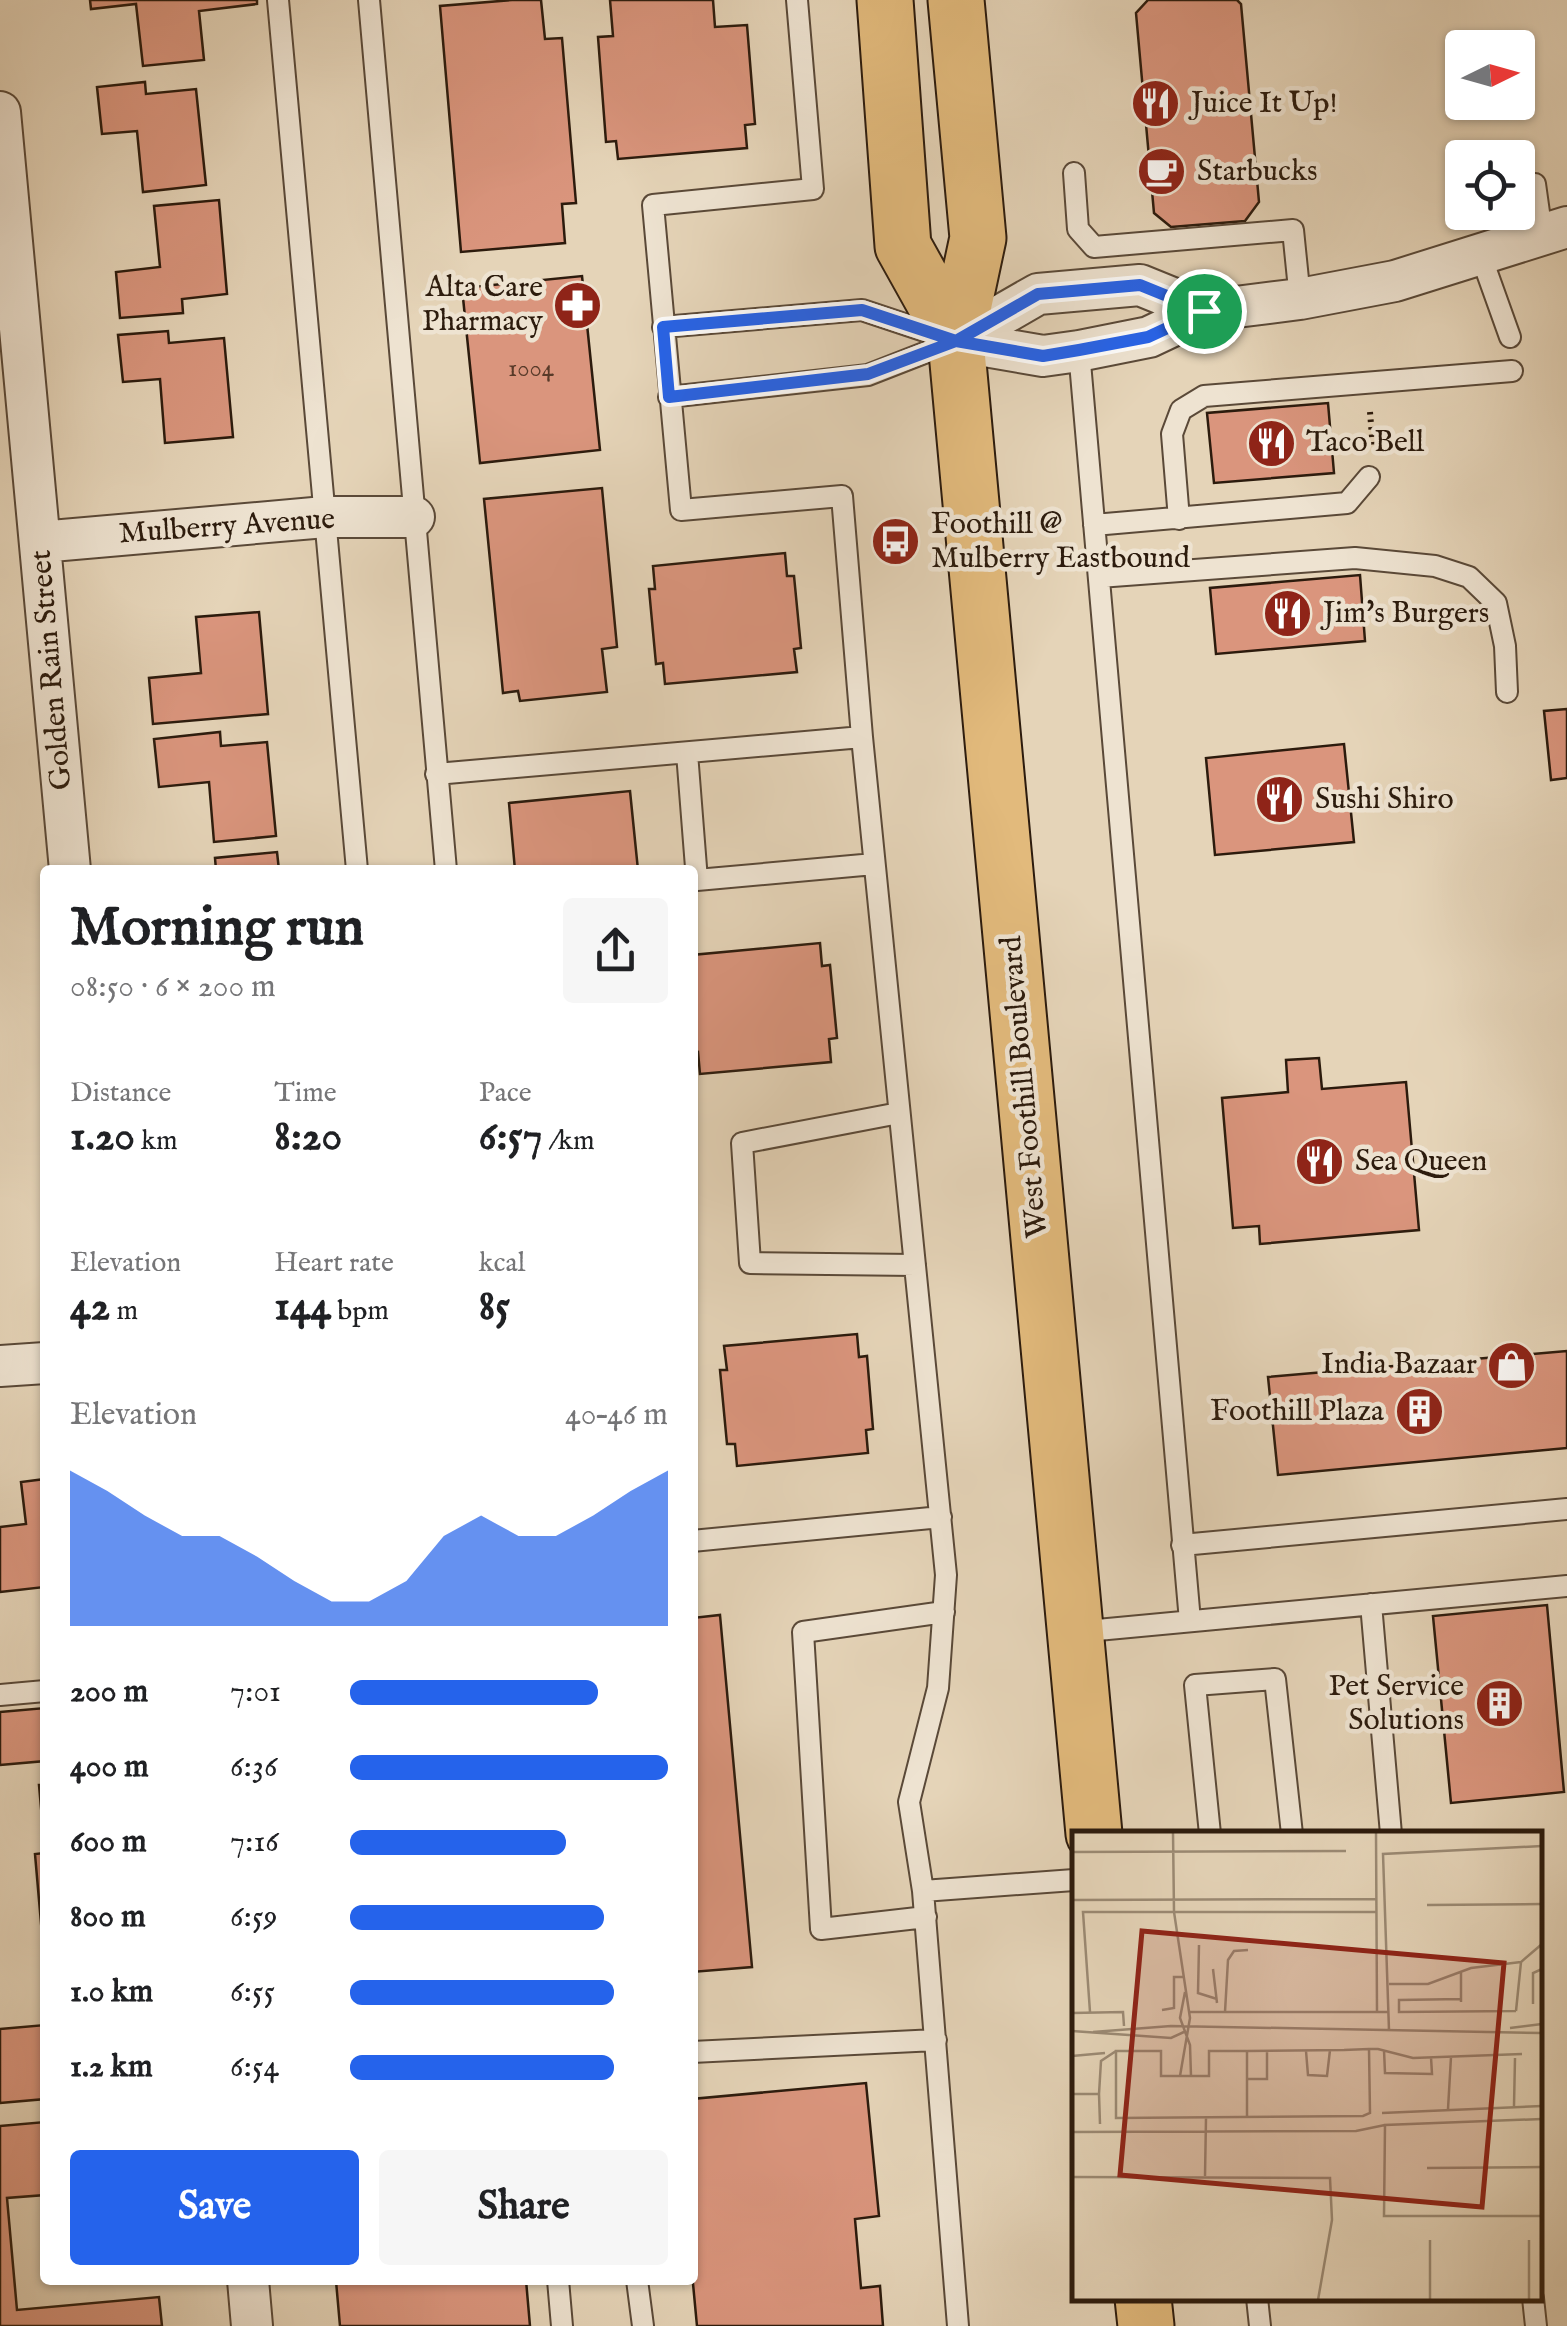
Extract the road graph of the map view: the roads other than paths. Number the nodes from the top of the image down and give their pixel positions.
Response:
1 (278, 0) edge
2 (368, 0) edge
3 (797, 0) edge
4 (884, 0) edge
5 (956, 0) edge
6 (0, 112) edge
7 (1074, 173) dead end
8 (1535, 186) edge
9 (1554, 231) edge
10 (1480, 256) junction
11 (1300, 300) junction
12 (1204, 311) junction
13 (663, 327) junction
14 (1510, 337) dead end
15 (956, 341) junction
16 (1079, 350) junction
17 (1512, 371) dead end
18 (669, 397) junction
19 (1371, 466) road end
20 (414, 517) junction
21 (326, 518) junction
22 (1179, 519) junction
23 (1094, 525) junction
24 (40, 542) junction
25 (1099, 577) junction
26 (1507, 692) dead end
27 (862, 738) junction
28 (687, 753) junction
29 (436, 774) junction
30 (874, 864) junction
31 (70, 865) edge
32 (357, 865) edge
33 (445, 865) edge
34 (696, 865) edge
35 (698, 880) edge
36 (899, 1113) junction
37 (916, 1265) junction
38 (40, 1363) edge
39 (0, 1366) edge
40 (1567, 1509) edge
41 (941, 1517) junction
42 (698, 1540) edge
43 (1182, 1545) junction
44 (1567, 1586) edge
45 (1371, 1604) junction
46 (944, 1612) junction
47 (1190, 1621) junction
48 (1076, 1632) junction
49 (40, 1691) edge
50 (0, 1695) edge
51 (1094, 1831) edge
52 (1210, 1831) edge
53 (1292, 1831) edge
54 (1391, 1831) edge
55 (1072, 1880) edge
56 (924, 1892) junction
57 (926, 1918) junction
58 (936, 2040) junction
59 (698, 2052) edge
60 (248, 2285) edge
61 (558, 2285) edge
62 (638, 2285) edge
63 (1144, 2301) edge
64 (1257, 2301) edge
65 (1533, 2301) edge
66 (252, 2326) edge
67 (562, 2326) edge
68 (643, 2326) edge
69 (958, 2326) edge
70 (1146, 2326) edge
71 (1260, 2326) edge
72 (1536, 2326) edge

1 - 21 lane
2 - 20 lane
3 - 13 lane
4 - 15 main road, West Foothill Boulevard
5 - 15 main road, West Foothill Boulevard
6 - 24 street, Golden Rain Street
7 - 11 lane
8 - 9 lane
9 - 10 street
10 - 11 street
10 - 14 lane
11 - 12 street
12 - 15 street
12 - 16 street
13 - 15 lane
13 - 18 lane
15 - 16 street
15 - 18 lane
15 - 48 main road, West Foothill Boulevard
16 - 23 lane
17 - 22 lane
18 - 27 lane
19 - 22 lane
20 - 21 street, Mulberry Avenue
20 - 29 lane
21 - 24 street, Mulberry Avenue
21 - 32 lane
22 - 23 lane
23 - 25 lane
24 - 31 street, Golden Rain Street
25 - 26 lane
25 - 43 lane
27 - 28 lane
27 - 30 lane
28 - 29 lane
28 - 34 lane
29 - 33 lane
30 - 35 lane
30 - 36 lane
36 - 37 lane
36 - 37 lane
37 - 41 lane
38 - 39 street
40 - 43 lane
41 - 42 lane
41 - 46 lane
43 - 47 lane
44 - 45 lane
45 - 47 lane
45 - 54 lane
46 - 56 lane
46 - 57 lane
47 - 48 lane
48 - 51 main road, West Foothill Boulevard
49 - 50 lane
52 - 53 lane
55 - 56 lane
56 - 57 lane
57 - 58 lane
58 - 59 lane
58 - 69 lane
60 - 66 street
61 - 67 lane
62 - 68 lane
63 - 70 main road
64 - 71 lane
65 - 72 lane

